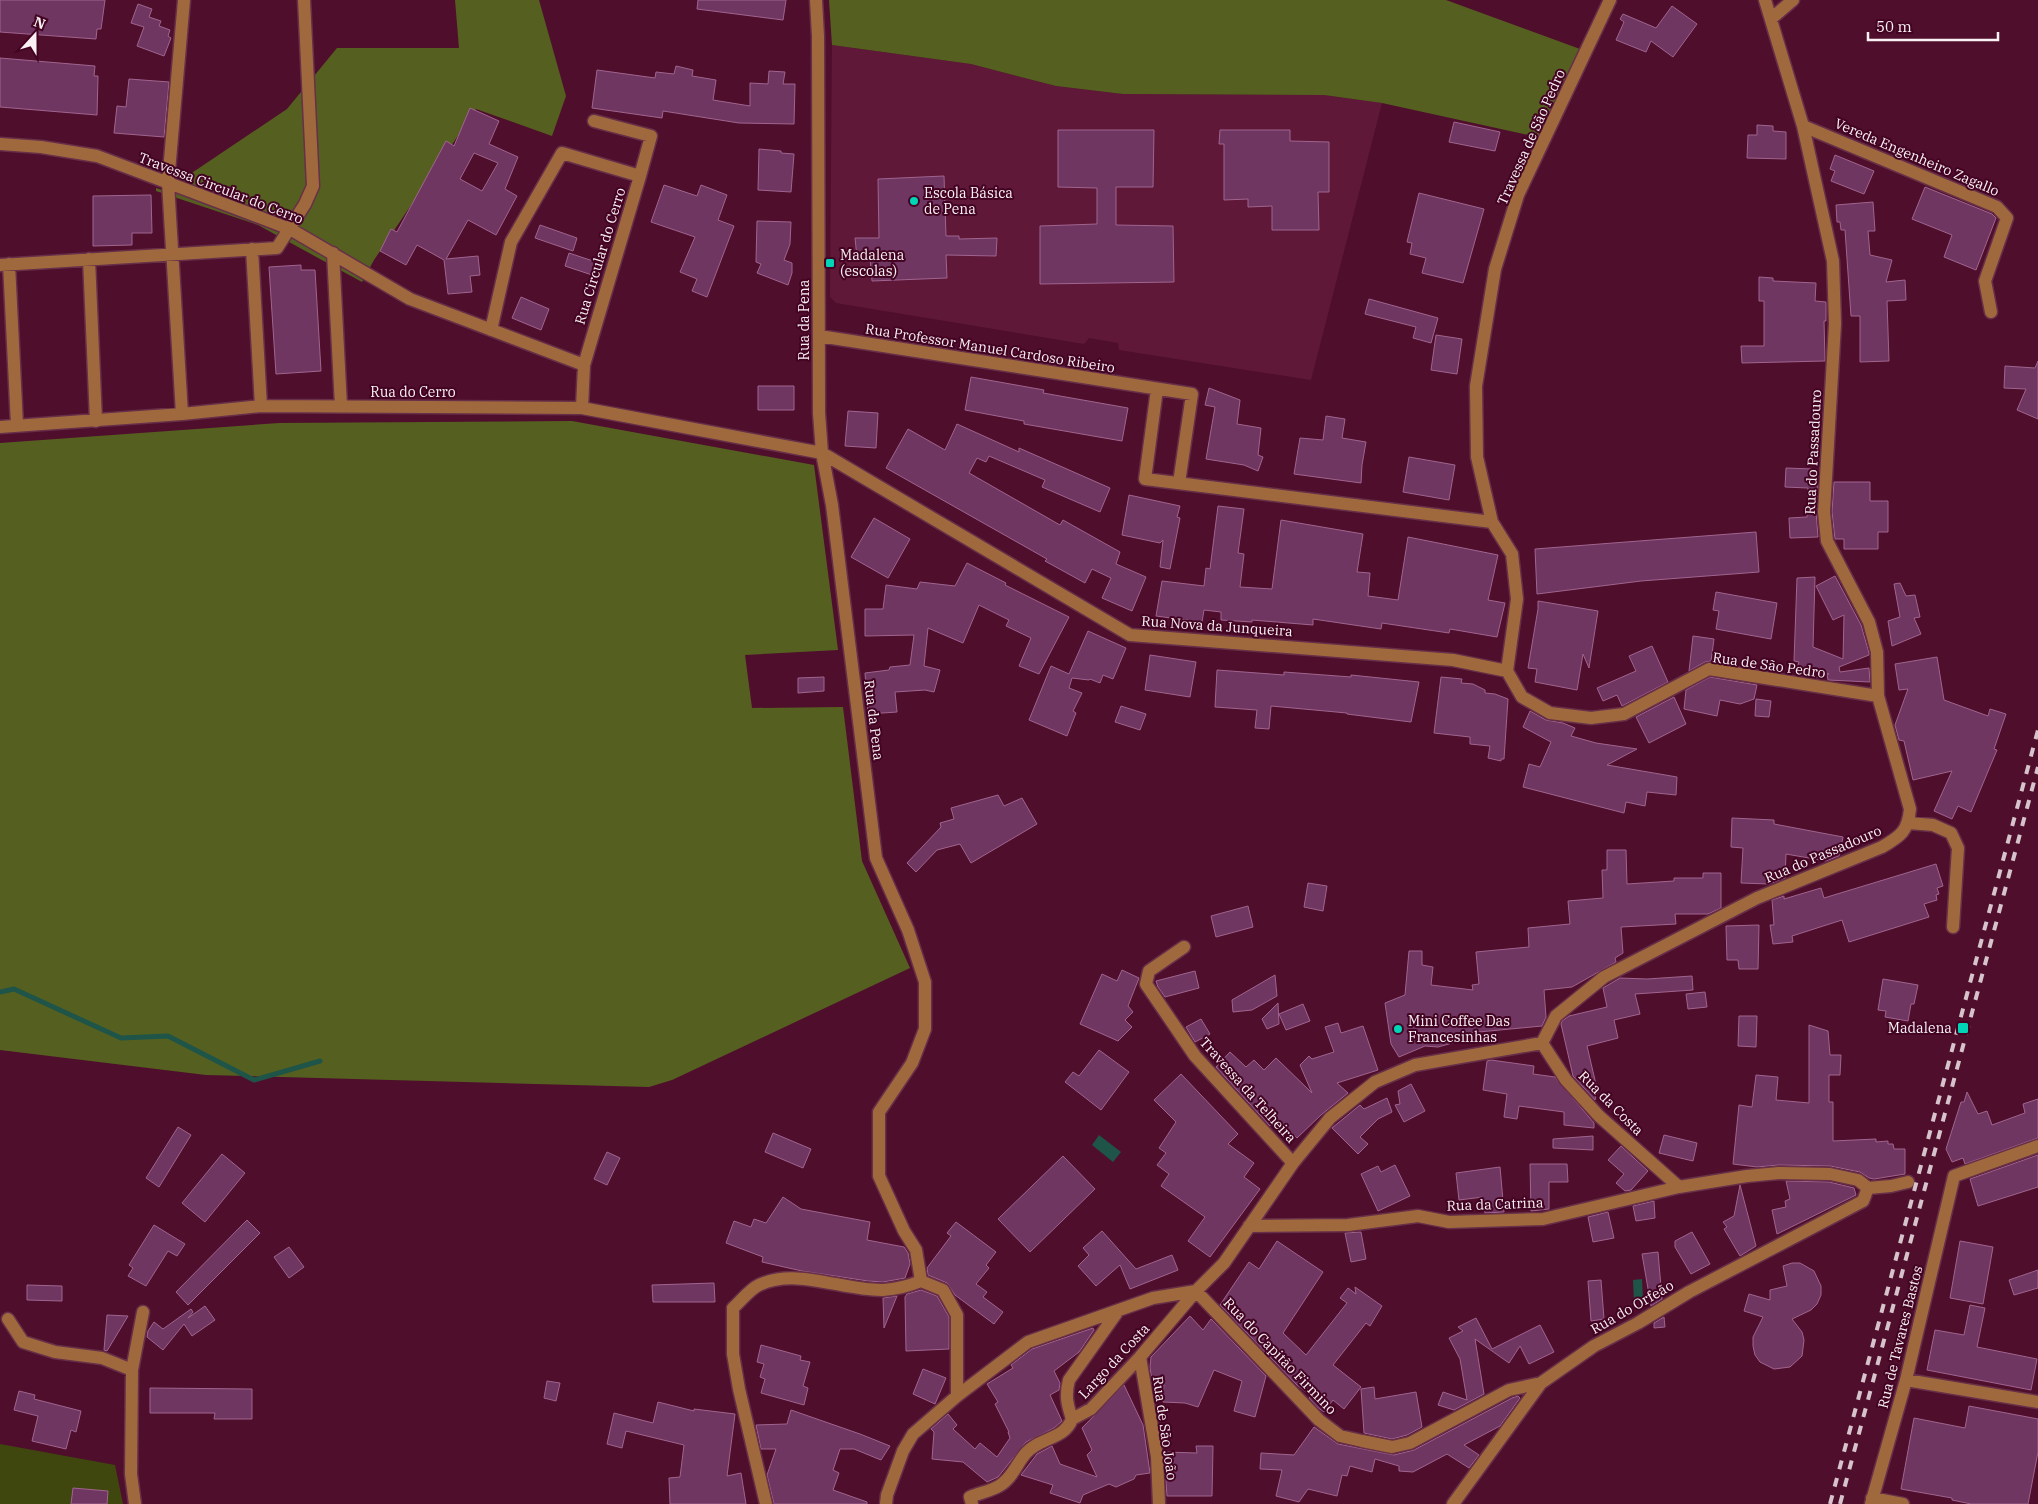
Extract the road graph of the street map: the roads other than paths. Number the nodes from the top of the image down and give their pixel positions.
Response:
1 (184, 0) edge
2 (304, 0) edge
3 (816, 0) edge
4 (1610, 0) edge
5 (1765, 0) edge
6 (1793, 0) edge
7 (1772, 18) junction
8 (594, 121) dead end
9 (1803, 126) junction
10 (0, 144) edge
11 (640, 176) junction
12 (168, 183) junction
13 (290, 229) junction
14 (252, 249) junction
15 (172, 254) junction
16 (333, 254) junction
17 (89, 260) junction
18 (5, 265) edge
19 (1991, 312) dead end
20 (491, 330) junction
21 (819, 336) junction
22 (584, 365) junction
23 (1157, 389) junction
24 (261, 406) junction
25 (341, 406) junction
26 (582, 408) junction
27 (182, 414) junction
28 (96, 421) junction
29 (16, 426) junction
30 (0, 427) edge
31 (822, 453) junction
32 (1179, 484) junction
33 (1492, 522) junction
34 (1507, 671) junction
35 (1878, 696) junction
36 (1909, 823) junction
37 (1953, 927) dead end
38 (1184, 947) dead end
39 (1542, 1043) junction
40 (2038, 1146) edge
41 (1293, 1163) junction
42 (1908, 1182) dead end
43 (1679, 1187) junction
44 (1868, 1188) junction
45 (1249, 1226) junction
46 (920, 1281) junction
47 (1196, 1291) junction
48 (1118, 1311) junction
49 (143, 1312) dead end
50 (8, 1319) dead end
51 (1140, 1357) junction
52 (132, 1370) junction
53 (1906, 1380) junction
54 (1541, 1384) junction
55 (957, 1396) junction
56 (2038, 1402) edge
57 (1072, 1419) junction
58 (1871, 1501) edge
59 (135, 1504) edge
60 (766, 1504) edge
61 (886, 1504) edge
62 (972, 1504) edge
63 (1159, 1504) edge
64 (1453, 1504) edge
65 (1903, 1504) edge

1 - 12 street
2 - 13 street
3 - 21 street, Rua da Pena
4 - 33 street, Travessa de São Pedro
5 - 7 street, Rua do Passadouro
6 - 7 street
7 - 9 street, Rua do Passadouro
8 - 11 street
9 - 19 street, Vereda Engenheiro Zagallo
9 - 35 street, Rua do Passadouro
10 - 12 street, Travessa Circular do Cerro
11 - 20 street, Rua Circular do Cerro
11 - 22 street, Rua Circular do Cerro
12 - 13 street, Travessa Circular do Cerro
12 - 15 street
13 - 14 street
13 - 16 street, Travessa Circular do Cerro
14 - 15 street
14 - 24 street
15 - 17 street
15 - 27 street
16 - 20 street, Travessa Circular do Cerro
16 - 25 street
17 - 18 street
17 - 28 street
18 - 29 street
20 - 22 street, Travessa Circular do Cerro
21 - 23 street, Rua Professor Manuel Cardoso Ribeiro
21 - 31 street, Rua da Pena
22 - 26 street, Rua Circular do Cerro
23 - 32 street
23 - 32 street, Rua Professor Manuel Cardoso Ribeiro
24 - 25 street, Rua do Cerro
24 - 27 street, Rua do Cerro
25 - 26 street, Rua do Cerro
26 - 31 street, Rua do Cerro
27 - 28 street, Rua do Cerro
28 - 29 street, Rua do Cerro
29 - 30 street, Rua do Cerro
31 - 34 street, Rua Nova da Junqueira
31 - 46 street, Rua da Pena
32 - 33 street
33 - 34 street, Travessa de São Pedro
34 - 35 street, Rua de São Pedro
35 - 36 street, Rua do Passadouro
36 - 37 street
36 - 39 street, Rua do Passadouro
38 - 41 street, Travessa da Telheira
39 - 41 street
39 - 43 street, Rua da Costa
40 - 53 street, Rua de Tavares Bastos
41 - 45 street
42 - 44 street
43 - 44 street
43 - 45 street, Rua da Catrina
44 - 54 street, Rua do Orfeão
45 - 47 street
46 - 55 street
46 - 60 street
47 - 48 street
47 - 51 street, Largo da Costa
47 - 54 street, Rua do Capitão Firmino
48 - 55 street
48 - 57 street, Largo da Costa
49 - 52 street
50 - 52 street
51 - 57 street, Largo da Costa
51 - 63 street, Rua de São João
52 - 59 street
53 - 56 street
53 - 58 street, Rua de Tavares Bastos
54 - 64 street, Rua do Orfeão
55 - 61 street
57 - 62 street
58 - 65 street

